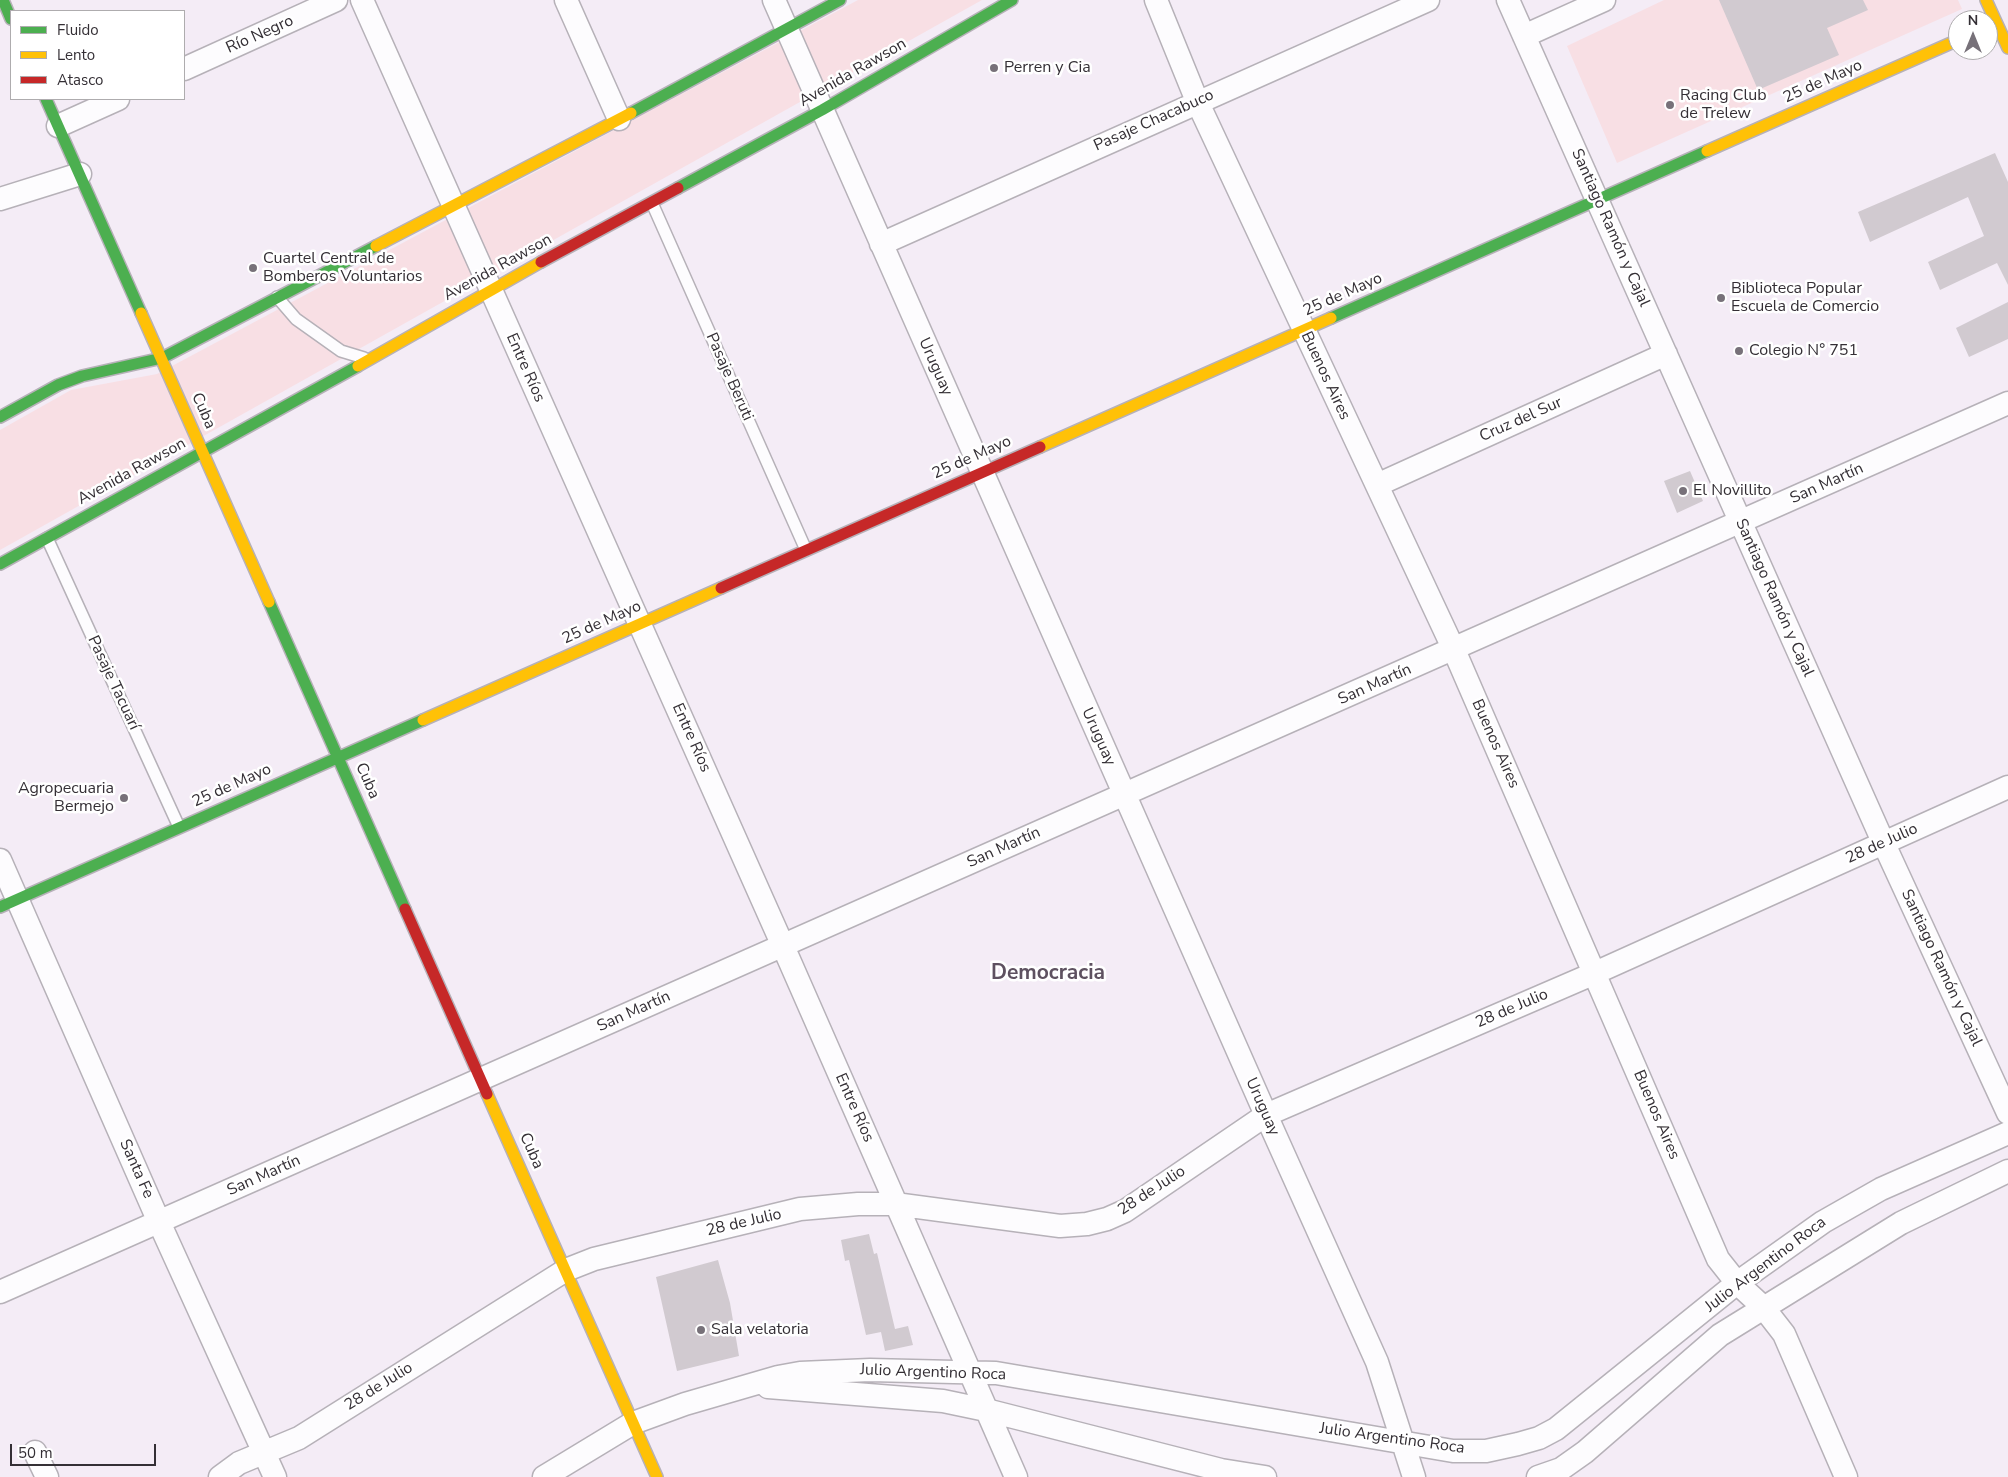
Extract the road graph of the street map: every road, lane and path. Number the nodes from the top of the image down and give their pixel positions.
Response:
1 (3, 0) edge
2 (336, 0) edge
3 (362, 0) edge
4 (566, 0) edge
5 (774, 0) edge
6 (840, 0) edge
7 (1012, 0) edge
8 (1156, 0) edge
9 (1428, 0) edge
10 (1508, 0) edge
11 (1604, 0) edge
12 (10, 17) edge
13 (786, 29) junction
14 (1998, 34) edge
15 (1524, 36) junction
16 (1948, 44) edge
17 (2008, 48) edge
18 (185, 69) edge
19 (46, 100) edge
20 (116, 100) edge
21 (1197, 101) junction
22 (822, 110) junction
23 (619, 119) junction
24 (58, 126) junction
25 (80, 174) junction
26 (0, 199) edge
27 (1597, 200) junction
28 (652, 203) junction
29 (452, 205) junction
30 (880, 244) junction
31 (489, 290) junction
32 (277, 297) junction
33 (1303, 330) junction
34 (1666, 354) junction
35 (162, 358) junction
36 (370, 360) junction
37 (2008, 403) edge
38 (0, 417) edge
39 (203, 452) junction
40 (981, 472) junction
41 (1377, 485) junction
42 (1741, 523) junction
43 (47, 538) junction
44 (806, 550) junction
45 (0, 564) edge
46 (640, 624) junction
47 (1454, 650) junction
48 (338, 757) junction
49 (2008, 787) edge
50 (1124, 795) junction
51 (179, 828) junction
52 (1884, 844) junction
53 (0, 860) edge
54 (9, 903) edge
55 (783, 946) junction
56 (1595, 973) junction
57 (481, 1080) junction
58 (2008, 1113) edge
59 (1266, 1116) junction
60 (2008, 1133) edge
61 (2008, 1171) edge
62 (895, 1204) junction
63 (159, 1222) junction
64 (566, 1270) junction
65 (1737, 1283) junction
66 (0, 1292) edge
67 (1763, 1308) junction
68 (970, 1371) junction
69 (747, 1385) junction
70 (986, 1410) junction
71 (633, 1423) junction
72 (1404, 1444) junction
73 (36, 1452) dead end
74 (263, 1453) junction
75 (47, 1477) edge
76 (220, 1477) edge
77 (275, 1477) edge
78 (544, 1477) edge
79 (657, 1477) edge
80 (1016, 1477) edge
81 (1265, 1477) edge
82 (1414, 1477) edge
83 (1538, 1477) edge
84 (1846, 1477) edge

1 - 12 street
2 - 18 street, Río Negro
3 - 29 street, Entre Ríos
4 - 23 street
5 - 13 street, Uruguay
6 - 13 street
7 - 22 street, Avenida Rawson
8 - 21 street, Buenos Aires
9 - 21 street, Pasaje Chacabuco
10 - 15 street, Santiago Ramón y Cajal
11 - 15 street
13 - 22 street, Uruguay
13 - 23 street
14 - 17 street
15 - 27 street, Santiago Ramón y Cajal
16 - 27 street, 25 de Mayo
19 - 24 street, Cuba
20 - 24 street
21 - 30 street, Pasaje Chacabuco
21 - 33 street, Buenos Aires
22 - 28 street, Avenida Rawson
22 - 30 street, Uruguay
23 - 29 street
24 - 25 street, Cuba
25 - 26 street
25 - 35 street, Cuba
27 - 33 street, 25 de Mayo
27 - 34 street, Santiago Ramón y Cajal
28 - 31 street, Avenida Rawson
28 - 44 lane, Pasaje Beruti
29 - 31 street, Entre Ríos
29 - 32 street
30 - 40 street, Uruguay
31 - 36 street, Avenida Rawson
31 - 46 street, Entre Ríos
32 - 35 street
32 - 36 lane
33 - 40 street, 25 de Mayo
33 - 41 street, Buenos Aires
34 - 41 street, Cruz del Sur
34 - 42 street, Santiago Ramón y Cajal
35 - 38 street
35 - 39 street, Cuba
36 - 39 street, Avenida Rawson
37 - 42 street, San Martín
39 - 43 street, Avenida Rawson
39 - 48 street, Cuba
40 - 44 street, 25 de Mayo
40 - 50 street, Uruguay
41 - 47 street, Buenos Aires
42 - 47 street, San Martín
42 - 52 street, Santiago Ramón y Cajal
43 - 45 street, Avenida Rawson
43 - 51 lane, Pasaje Tacuarí
44 - 46 street, 25 de Mayo
46 - 48 street, 25 de Mayo
46 - 55 street, Entre Ríos
47 - 50 street, San Martín
47 - 56 street, Buenos Aires
48 - 51 street, 25 de Mayo
48 - 57 street, Cuba
49 - 52 street, 28 de Julio
50 - 55 street, San Martín
50 - 59 street, Uruguay
51 - 54 street, 25 de Mayo
52 - 56 street, 28 de Julio
52 - 58 street, Santiago Ramón y Cajal
53 - 54 street, Santa Fe
54 - 63 street, Santa Fe
55 - 57 street, San Martín
55 - 62 street, Entre Ríos
56 - 59 street, 28 de Julio
56 - 65 street, Buenos Aires
57 - 63 street, San Martín
57 - 64 street, Cuba
59 - 62 street, 28 de Julio
59 - 72 street, Uruguay
60 - 65 street, Julio Argentino Roca
61 - 67 street, Julio Argentino Roca
62 - 64 street, 28 de Julio
62 - 68 street, Entre Ríos
63 - 66 street, San Martín
63 - 74 street, Santa Fe
64 - 71 street, Cuba
64 - 74 street, 28 de Julio
65 - 67 street, Buenos Aires
65 - 72 street, Julio Argentino Roca
67 - 83 street, Julio Argentino Roca
67 - 84 street, Buenos Aires
68 - 69 street, Julio Argentino Roca
68 - 70 street, Entre Ríos
68 - 72 street, Julio Argentino Roca
69 - 70 street, Julio Argentino Roca
69 - 71 street, Julio Argentino Roca
70 - 80 street, Entre Ríos
70 - 81 street, Julio Argentino Roca
71 - 78 street, Julio Argentino Roca
71 - 79 street, Cuba
72 - 82 street, Uruguay
73 - 75 street
74 - 76 street, 28 de Julio
74 - 77 street, Santa Fe

